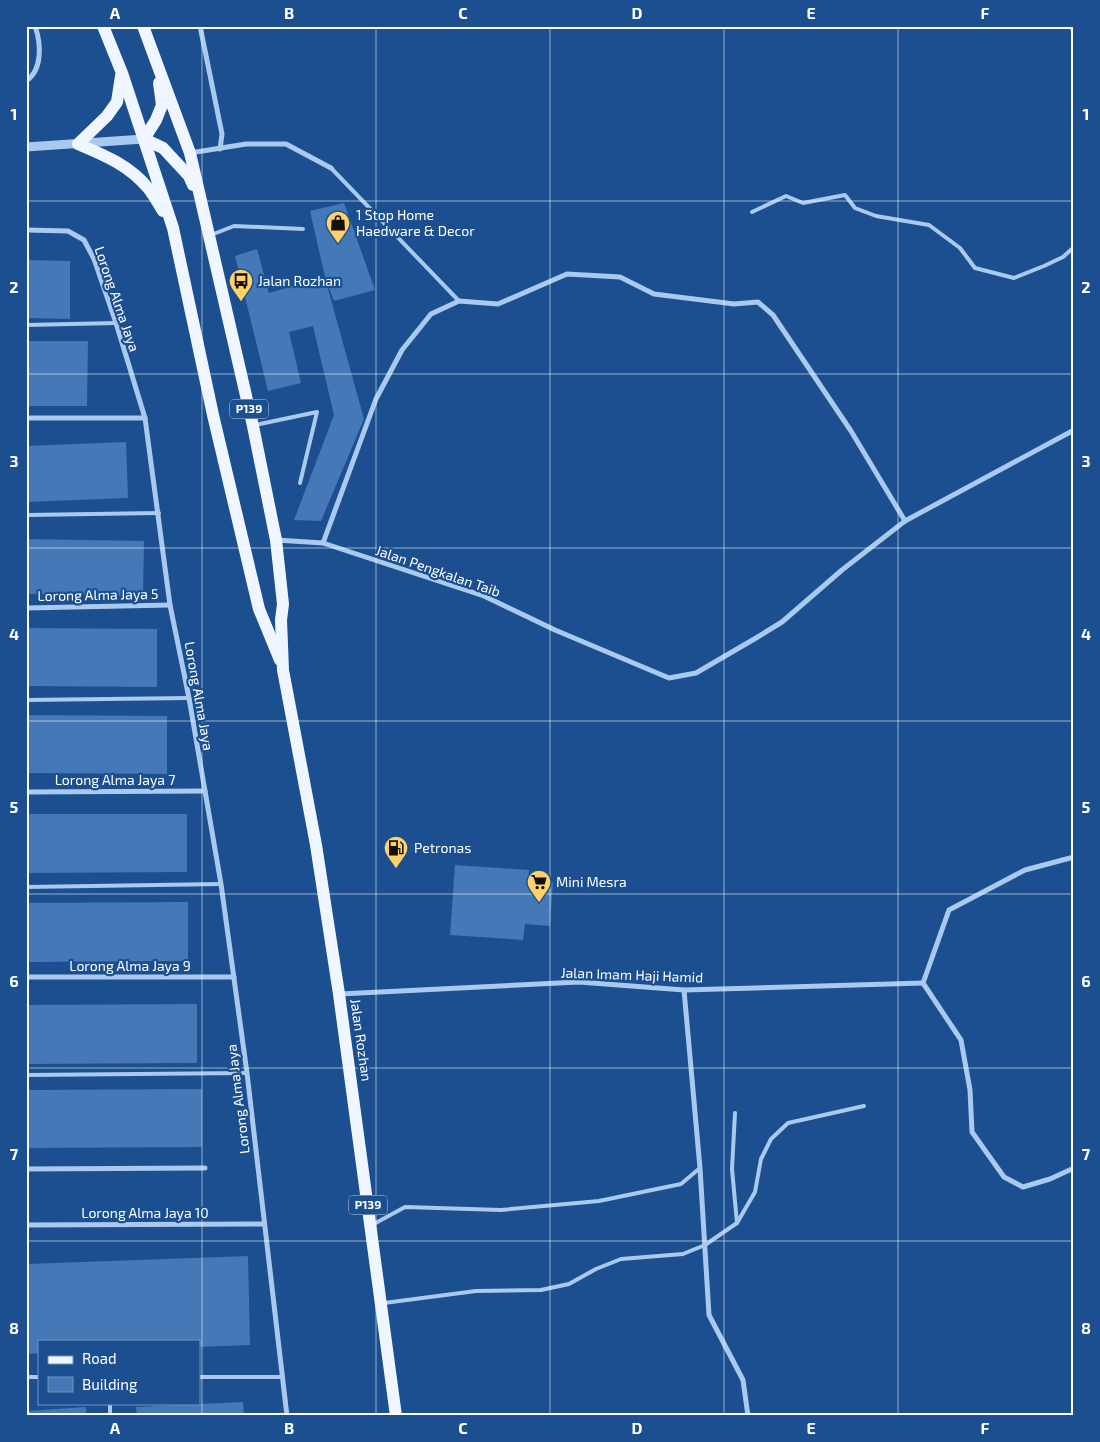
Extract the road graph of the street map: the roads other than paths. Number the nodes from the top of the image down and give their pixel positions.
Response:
1 (35, 26) edge
2 (104, 26) edge
3 (143, 26) edge
4 (200, 26) edge
5 (1071, 26) edge
6 (1074, 31) edge
7 (155, 56) junction
8 (122, 73) junction
9 (26, 81) edge
10 (144, 139) junction
11 (78, 144) junction
12 (26, 147) edge
13 (220, 149) junction
14 (190, 154) junction
15 (331, 168) joint
16 (200, 201) junction
17 (752, 212) dead end
18 (173, 228) junction
19 (303, 229) dead end
20 (26, 230) edge
21 (209, 236) junction
22 (1074, 247) edge
23 (459, 301) junction
24 (116, 323) junction
25 (26, 325) edge
26 (26, 418) edge
27 (145, 418) junction
28 (253, 426) junction
29 (1074, 430) edge
30 (300, 483) dead end
31 (159, 513) junction
32 (26, 515) edge
33 (905, 521) junction
34 (276, 540) junction
35 (323, 543) junction
36 (170, 605) junction
37 (26, 608) edge
38 (284, 670) junction
39 (189, 698) junction
40 (26, 700) edge
41 (26, 792) edge
42 (205, 792) junction
43 (1074, 857) edge
44 (221, 884) junction
45 (26, 887) edge
46 (234, 977) junction
47 (26, 978) edge
48 (923, 983) junction
49 (684, 990) junction
50 (339, 994) junction
51 (247, 1072) junction
52 (26, 1075) edge
53 (864, 1106) dead end
54 (736, 1113) dead end
55 (205, 1168) dead end
56 (700, 1168) junction
57 (1074, 1168) edge
58 (26, 1169) edge
59 (737, 1223) junction
60 (264, 1224) junction
61 (26, 1225) edge
62 (371, 1225) junction
63 (705, 1245) junction
64 (382, 1304) junction
65 (283, 1376) junction
66 (200, 1377) edge
67 (287, 1416) edge
68 (396, 1416) edge
69 (748, 1416) edge

1 - 9 street
2 - 8 main road, Jalan Rozhan / P139
3 - 7 main road, Jalan Rozhan / P139
4 - 13 street
5 - 6 street
7 - 10 main road
7 - 14 main road, Jalan Rozhan / P139
8 - 10 main road, Jalan Rozhan / P139
8 - 11 main road
10 - 11 street
10 - 16 main road
10 - 18 main road, Jalan Rozhan / P139
11 - 12 street
11 - 18 main road
13 - 14 street
13 - 15 street
14 - 16 main road, Jalan Rozhan / P139
15 - 23 lane
16 - 21 main road, Jalan Rozhan / P139
17 - 22 lane
18 - 38 main road, Jalan Rozhan / P139
19 - 21 lane
20 - 24 street, Lorong Alma Jaya
21 - 28 main road, Jalan Rozhan / P139
23 - 33 street
23 - 35 street
24 - 25 lane
24 - 27 street, Lorong Alma Jaya
26 - 27 street
27 - 31 street, Lorong Alma Jaya
28 - 30 lane
28 - 34 main road, Jalan Rozhan / P139
29 - 33 street
31 - 32 lane
31 - 36 street, Lorong Alma Jaya
33 - 35 street, Jalan Pengkalan Taib
34 - 35 street, Jalan Pengkalan Taib
34 - 38 main road, Jalan Rozhan / P139
36 - 37 street, Lorong Alma Jaya 5
36 - 39 street, Lorong Alma Jaya
38 - 50 main road, Jalan Rozhan / P139
39 - 40 lane
39 - 42 street, Lorong Alma Jaya
41 - 42 street, Lorong Alma Jaya 7
42 - 44 street, Lorong Alma Jaya
43 - 48 street
44 - 45 lane
44 - 46 street, Lorong Alma Jaya
46 - 47 street, Lorong Alma Jaya 9
46 - 51 street, Lorong Alma Jaya
48 - 49 street, Jalan Imam Haji Hamid
48 - 57 street
49 - 50 street, Jalan Imam Haji Hamid
49 - 56 street
50 - 62 main road, Jalan Rozhan / P139
51 - 52 lane
51 - 60 street, Lorong Alma Jaya
53 - 59 lane
54 - 59 lane
55 - 58 street
56 - 62 lane
56 - 63 street
59 - 63 lane
60 - 61 street, Lorong Alma Jaya 10
60 - 65 street
62 - 64 main road, Jalan Rozhan / P139
63 - 64 lane
63 - 69 street
64 - 68 main road, Jalan Rozhan / P139
65 - 66 lane
65 - 67 street

